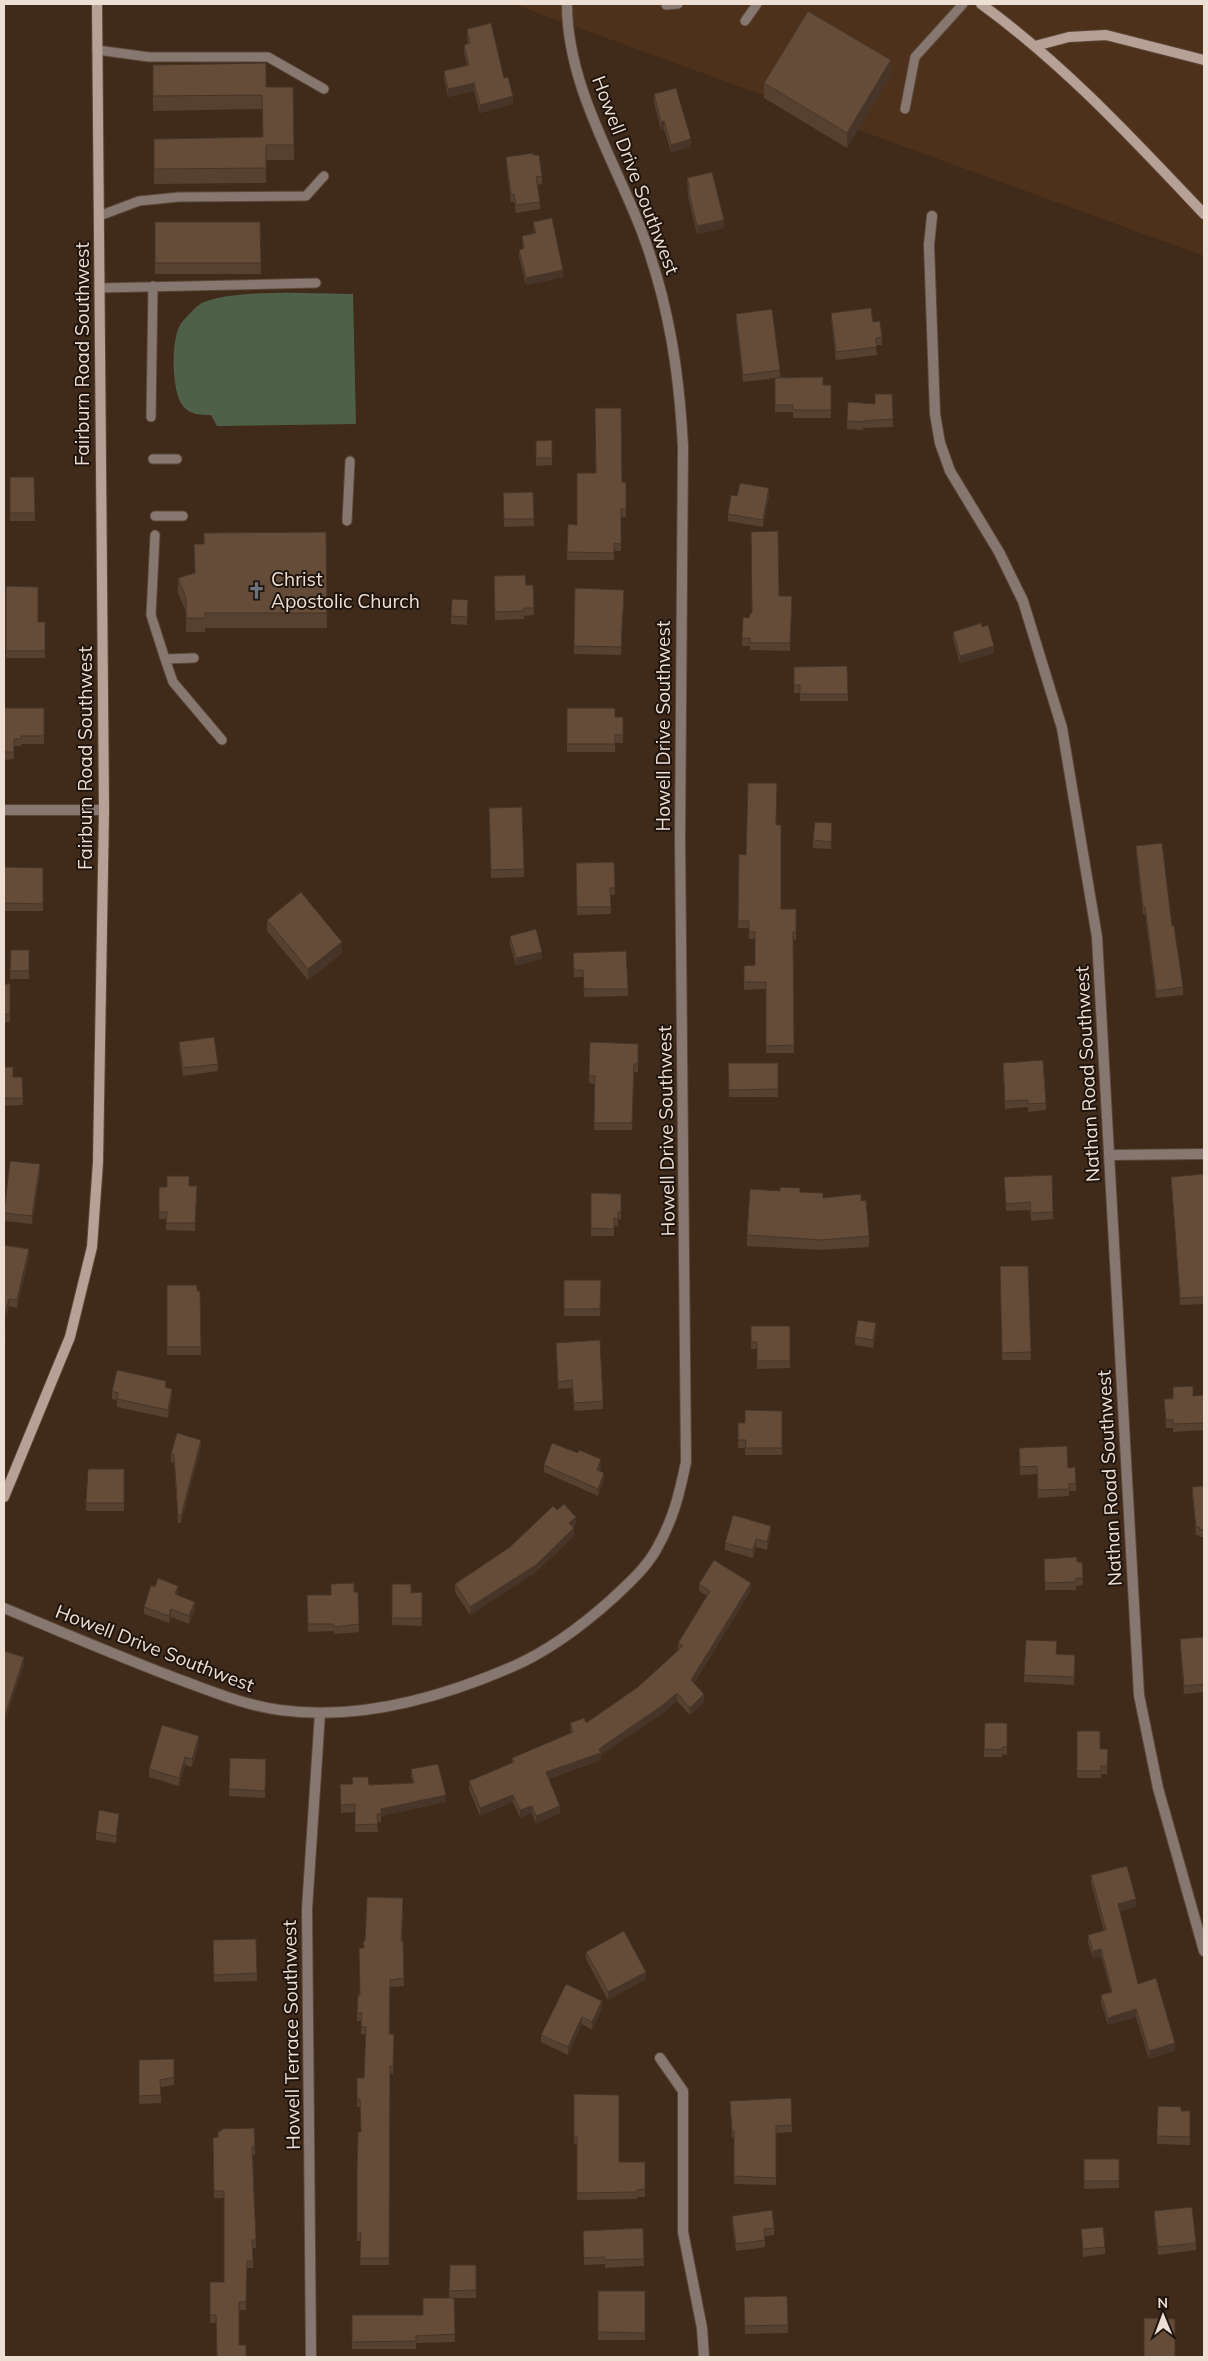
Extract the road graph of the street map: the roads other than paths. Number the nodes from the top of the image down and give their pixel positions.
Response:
1 (97, 4) edge
2 (567, 4) edge
3 (678, 4) edge
4 (757, 4) edge
5 (963, 4) edge
6 (981, 4) edge
7 (666, 5) dead end
8 (745, 21) dead end
9 (1035, 46) junction
10 (97, 50) junction
11 (1204, 60) edge
12 (324, 89) dead end
13 (906, 109) dead end
14 (324, 176) dead end
15 (1204, 214) edge
16 (99, 216) junction
17 (932, 216) dead end
18 (316, 283) dead end
19 (153, 286) junction
20 (99, 288) junction
21 (151, 416) dead end
22 (153, 459) dead end
23 (177, 460) dead end
24 (350, 461) dead end
25 (155, 516) dead end
26 (183, 516) dead end
27 (347, 521) dead end
28 (156, 536) dead end
29 (194, 658) dead end
30 (165, 659) junction
31 (222, 740) dead end
32 (4, 810) edge
33 (104, 810) junction
34 (1204, 1154) edge
35 (1109, 1155) junction
36 (4, 1497) edge
37 (4, 1608) edge
38 (320, 1713) junction
39 (1204, 1951) edge
40 (660, 2058) dead end
41 (312, 2357) edge
42 (704, 2357) edge

1 - 10 street, Fairburn Road Southwest
2 - 38 street, Howell Drive Southwest
3 - 7 lane
4 - 8 lane
5 - 13 lane
6 - 9 street
9 - 11 street
9 - 15 street
10 - 12 lane
10 - 16 street, Fairburn Road Southwest
14 - 16 lane
16 - 20 street, Fairburn Road Southwest
17 - 35 street, Nathan Road Southwest
18 - 19 lane
19 - 20 lane
19 - 21 lane
20 - 33 street, Fairburn Road Southwest
22 - 23 lane
24 - 27 lane
25 - 26 lane
28 - 30 lane
29 - 30 lane
30 - 31 lane
32 - 33 street
33 - 36 street, Fairburn Road Southwest
34 - 35 street
35 - 39 street, Nathan Road Southwest
37 - 38 street, Howell Drive Southwest
38 - 41 street, Howell Terrace Southwest
40 - 42 street

